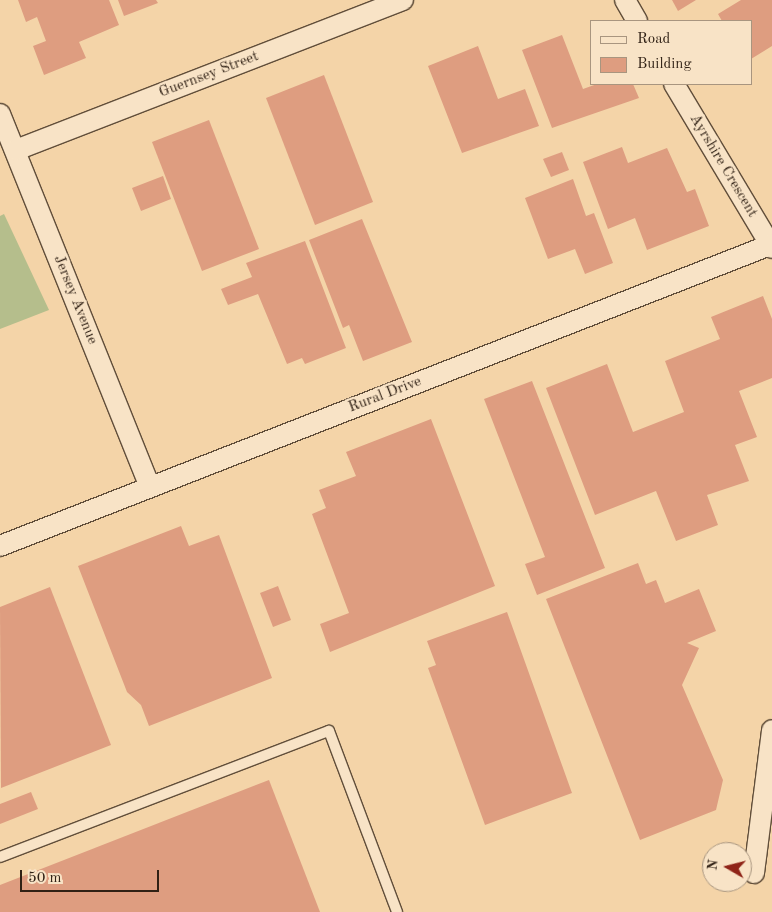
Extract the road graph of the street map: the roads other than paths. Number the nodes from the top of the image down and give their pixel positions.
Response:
1 (403, 0) edge
2 (624, 0) edge
3 (636, 20) edge
4 (675, 85) edge
5 (0, 114) edge
6 (16, 150) junction
7 (771, 247) edge
8 (150, 487) junction
9 (0, 546) edge
10 (772, 730) edge
11 (0, 857) edge
12 (754, 872) dead end
13 (397, 912) edge

1 - 6 street, Guernsey Street
2 - 3 street
4 - 7 street, Ayrshire Crescent
5 - 6 street, Jersey Avenue
6 - 8 street, Jersey Avenue
7 - 8 street, Rural Drive
8 - 9 street, Rural Drive
10 - 12 street
11 - 13 lane

